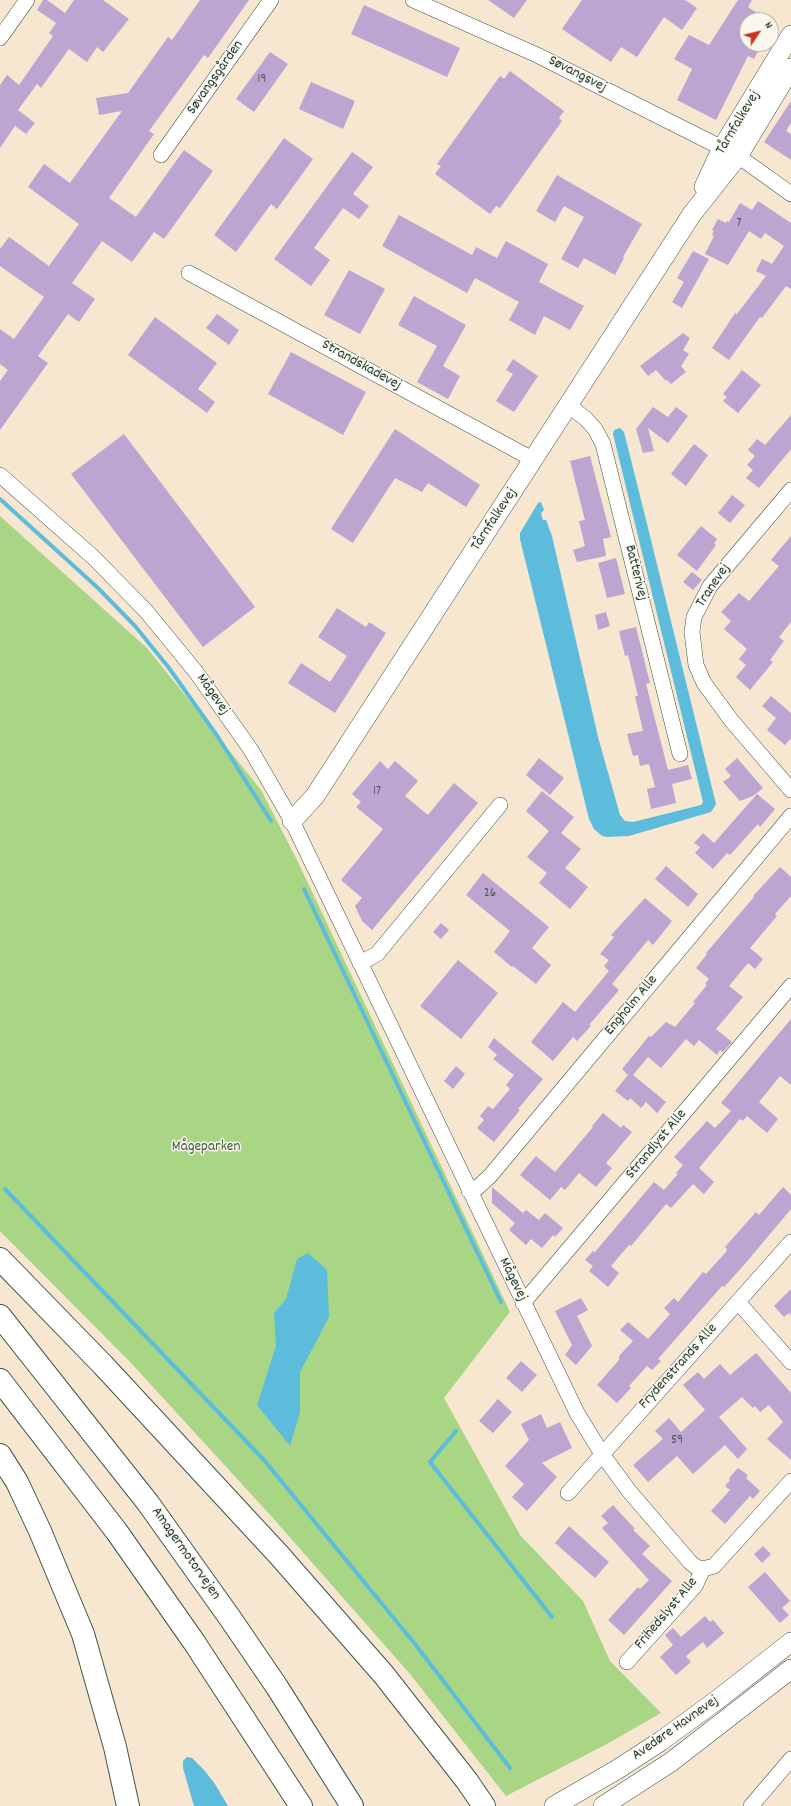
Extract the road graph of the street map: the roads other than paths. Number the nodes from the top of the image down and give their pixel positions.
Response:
1 (27, 0) edge
2 (271, 0) edge
3 (413, 0) edge
4 (791, 35) edge
5 (0, 38) edge
6 (791, 68) edge
7 (730, 152) junction
8 (161, 155) dead end
9 (791, 194) edge
10 (188, 273) dead end
11 (568, 405) junction
12 (534, 460) junction
13 (0, 475) edge
14 (791, 490) edge
15 (680, 754) dead end
16 (791, 790) edge
17 (500, 806) dead end
18 (791, 816) edge
19 (292, 821) junction
20 (360, 963) junction
21 (791, 986) edge
22 (470, 1191) junction
23 (791, 1242) edge
24 (0, 1259) edge
25 (738, 1302) junction
26 (523, 1303) junction
27 (0, 1316) edge
28 (791, 1362) edge
29 (0, 1380) edge
30 (0, 1454) edge
31 (602, 1454) junction
32 (791, 1481) edge
33 (568, 1493) dead end
34 (703, 1569) junction
35 (791, 1642) edge
36 (627, 1662) dead end
37 (791, 1669) edge
38 (791, 1759) edge
39 (128, 1806) edge
40 (301, 1806) edge
41 (352, 1806) edge
42 (484, 1806) edge
43 (554, 1806) edge
44 (603, 1806) edge
45 (751, 1806) edge

1 - 5 street
2 - 8 street, Søvangsgården
3 - 7 street, Søvangsvej
4 - 7 street, Tårnfalkevej
6 - 7 street, Tårnfalkevej
7 - 9 street, Søvangsvej
7 - 11 street, Tårnfalkevej
10 - 12 street, Strandskadevej
11 - 12 street, Tårnfalkevej
11 - 15 street, Batterivej
12 - 19 street, Tårnfalkevej
13 - 19 street, Mågevej
14 - 16 street, Tranevej
17 - 20 street
18 - 22 street, Engholm Alle
19 - 20 street, Mågevej
20 - 22 street, Mågevej
21 - 26 street, Strandlyst Alle
22 - 26 street, Mågevej
23 - 25 street, Frydenstrands Alle
24 - 42 highway
25 - 28 street
25 - 31 street, Frydenstrands Alle
26 - 31 street, Mågevej
27 - 41 highway, Amagermotorvejen
29 - 40 highway
30 - 39 highway
31 - 33 street, Frydenstrands Alle
31 - 34 street, Mågevej
32 - 34 street, Frihedslyst Alle
34 - 36 street, Frihedslyst Alle
35 - 43 street, Avedøre Havnevej
37 - 44 street, Avedøre Havnevej
38 - 45 street

